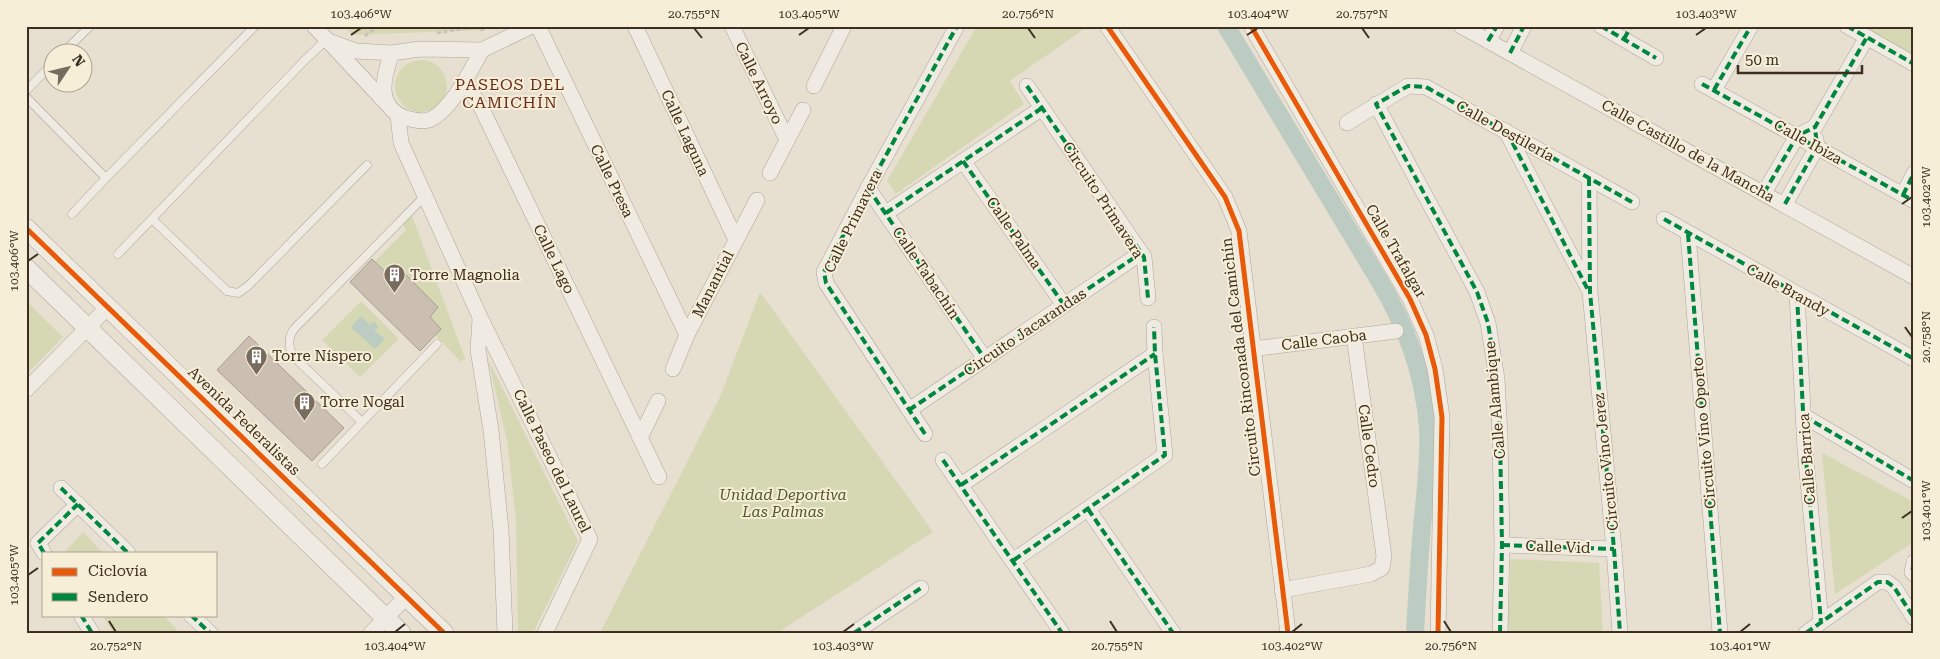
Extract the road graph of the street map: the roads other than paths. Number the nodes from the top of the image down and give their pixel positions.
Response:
1 (90, 26) edge
2 (254, 26) edge
3 (314, 26) edge
4 (532, 26) edge
5 (538, 26) edge
6 (635, 26) edge
7 (732, 26) edge
8 (828, 26) edge
9 (844, 26) edge
10 (957, 26) edge
11 (1107, 26) edge
12 (1251, 26) edge
13 (1461, 26) edge
14 (1497, 26) edge
15 (1524, 26) edge
16 (1601, 26) edge
17 (1751, 26) edge
18 (1847, 26) edge
19 (1628, 33) edge
20 (1867, 37) junction
21 (326, 40) junction
22 (1488, 41) junction
23 (74, 42) edge
24 (836, 42) junction
25 (482, 50) junction
26 (392, 52) junction
27 (1510, 53) junction
28 (1656, 58) dead end
29 (1914, 64) edge
30 (42, 74) edge
31 (464, 81) junction
32 (814, 86) dead end
33 (1026, 86) dead end
34 (26, 91) edge
35 (26, 97) edge
36 (1376, 104) junction
37 (1042, 108) junction
38 (392, 109) junction
39 (803, 110) dead end
40 (1347, 123) dead end
41 (1815, 127) junction
42 (1506, 131) junction
43 (1797, 136) junction
44 (786, 140) junction
45 (1817, 148) junction
46 (963, 161) junction
47 (367, 165) dead end
48 (770, 173) dead end
49 (1914, 173) edge
50 (106, 178) junction
51 (1590, 178) junction
52 (868, 188) junction
53 (1764, 193) junction
54 (425, 196) junction
55 (1908, 198) edge
56 (757, 200) dead end
57 (1632, 202) dead end
58 (1785, 204) junction
59 (72, 214) dead end
60 (886, 214) junction
61 (152, 219) junction
62 (1664, 219) dead end
63 (26, 228) edge
64 (1688, 234) junction
65 (736, 240) junction
66 (1142, 253) junction
67 (118, 254) dead end
68 (26, 268) edge
69 (1914, 277) edge
70 (1590, 292) junction
71 (1797, 295) junction
72 (1148, 298) dead end
73 (1064, 305) junction
74 (108, 307) junction
75 (480, 317) junction
76 (1154, 327) dead end
77 (88, 328) junction
78 (1396, 331) dead end
79 (687, 336) junction
80 (1354, 336) junction
81 (437, 344) dead end
82 (1252, 349) junction
83 (1155, 354) junction
84 (985, 359) junction
85 (1914, 359) edge
86 (673, 369) dead end
87 (26, 390) edge
88 (658, 401) dead end
89 (909, 410) junction
90 (1804, 416) junction
91 (362, 422) junction
92 (925, 434) dead end
93 (640, 438) junction
94 (944, 460) dead end
95 (322, 464) dead end
96 (659, 477) dead end
97 (1914, 480) edge
98 (961, 485) junction
99 (61, 488) dead end
100 (78, 504) junction
101 (1088, 509) junction
102 (1502, 544) junction
103 (1614, 549) junction
104 (43, 552) edge
105 (127, 552) edge
106 (1014, 560) junction
107 (920, 588) dead end
108 (1282, 590) junction
109 (406, 596) junction
110 (82, 616) edge
111 (193, 616) edge
112 (386, 618) junction
113 (1914, 618) edge
114 (1821, 622) junction
115 (207, 632) edge
116 (92, 633) edge
117 (372, 633) edge
118 (401, 633) edge
119 (444, 633) edge
120 (505, 633) edge
121 (545, 633) edge
122 (854, 633) edge
123 (1062, 633) edge
124 (1173, 633) edge
125 (1288, 633) edge
126 (1438, 633) edge
127 (1500, 633) edge
128 (1620, 633) edge
129 (1720, 633) edge
130 (1806, 633) edge

1 - 23 lane
2 - 50 lane
3 - 21 street
4 - 25 street
5 - 79 street, Calle Presa
6 - 65 street, Calle Laguna
7 - 44 street, Calle Arroyo
8 - 24 street
9 - 24 street
10 - 52 street, Calle Primavera
11 - 82 street, Circuito Rinconada del Camichín
12 - 126 street, Calle Trafalgar
13 - 22 street, Calle Castillo de la Mancha
14 - 22 street
15 - 27 street
16 - 19 street
17 - 43 street, Calle Ibiza
18 - 20 street
19 - 28 street
20 - 29 street
20 - 41 street
21 - 26 street
21 - 38 street
21 - 61 lane
22 - 27 street, Calle Castillo de la Mancha
24 - 32 street
25 - 26 street
25 - 31 street
26 - 38 street, Calle Paseo del Laurel
27 - 53 street, Calle Castillo de la Mancha
30 - 34 lane
31 - 38 street
31 - 93 street, Calle Lago
33 - 37 street, Circuito Primavera
35 - 50 lane
36 - 40 street, Calle Destilería
36 - 42 street, Calle Destilería
36 - 102 street, Calle Alambique
37 - 46 street
37 - 66 street, Circuito Primavera
38 - 54 street, Calle Paseo del Laurel
39 - 44 street
41 - 43 street
41 - 45 street
42 - 51 street, Calle Destilería
42 - 70 street, Circuito Vino Jerez
43 - 45 street, Calle Ibiza
43 - 53 street
44 - 48 street
45 - 55 street, Calle Ibiza
45 - 58 street
46 - 60 street
46 - 73 street, Calle Palma
47 - 61 lane
49 - 55 street
50 - 59 lane
51 - 57 street, Calle Destilería
51 - 70 street, Circuito Vino Jerez
52 - 60 street, Calle Tabachín
52 - 89 street, Calle Primavera
53 - 58 street, Calle Castillo de la Mancha
54 - 75 street, Calle Paseo del Laurel
54 - 91 lane
56 - 65 street, Manantial
58 - 69 street, Calle Castillo de la Mancha
60 - 84 street, Calle Tabachín
61 - 67 lane
62 - 64 street, Calle Brandy
63 - 74 street, Avenida Federalistas
64 - 71 street, Calle Brandy
64 - 129 street, Circuito Vino Oporto
65 - 79 street, Manantial
66 - 72 street, Circuito Primavera
66 - 73 street, Circuito Jacarandas
68 - 77 street
70 - 103 street, Circuito Vino Jerez
71 - 85 street, Calle Brandy
71 - 90 street, Calle Barrica
73 - 84 street, Circuito Jacarandas
74 - 77 street
74 - 109 street, Avenida Federalistas
75 - 120 street, Calle Paseo del Laurel
75 - 121 street, Calle Paseo del Laurel
76 - 83 street
77 - 87 street
77 - 112 street
78 - 80 street, Calle Caoba
79 - 86 street, Manantial
80 - 82 street, Calle Caoba
80 - 108 street, Calle Cedro
81 - 91 lane
82 - 108 street, Circuito Rinconada del Camichín
83 - 98 street
83 - 101 street
84 - 89 street, Circuito Jacarandas
88 - 93 street
89 - 92 street, Calle Primavera
90 - 97 street
90 - 114 street, Calle Barrica
91 - 95 lane
93 - 96 street, Calle Lago
94 - 98 street
98 - 106 street
99 - 100 street
100 - 104 street
100 - 105 street
101 - 106 street
101 - 124 street
102 - 103 street, Calle Vid
102 - 127 street, Calle Alambique
103 - 128 street, Circuito Vino Jerez
106 - 123 street
107 - 122 street
108 - 125 street, Circuito Rinconada del Camichín
109 - 112 street
109 - 119 street, Avenida Federalistas
110 - 116 street
111 - 115 street
112 - 117 street
112 - 118 street
113 - 114 street
114 - 130 street

